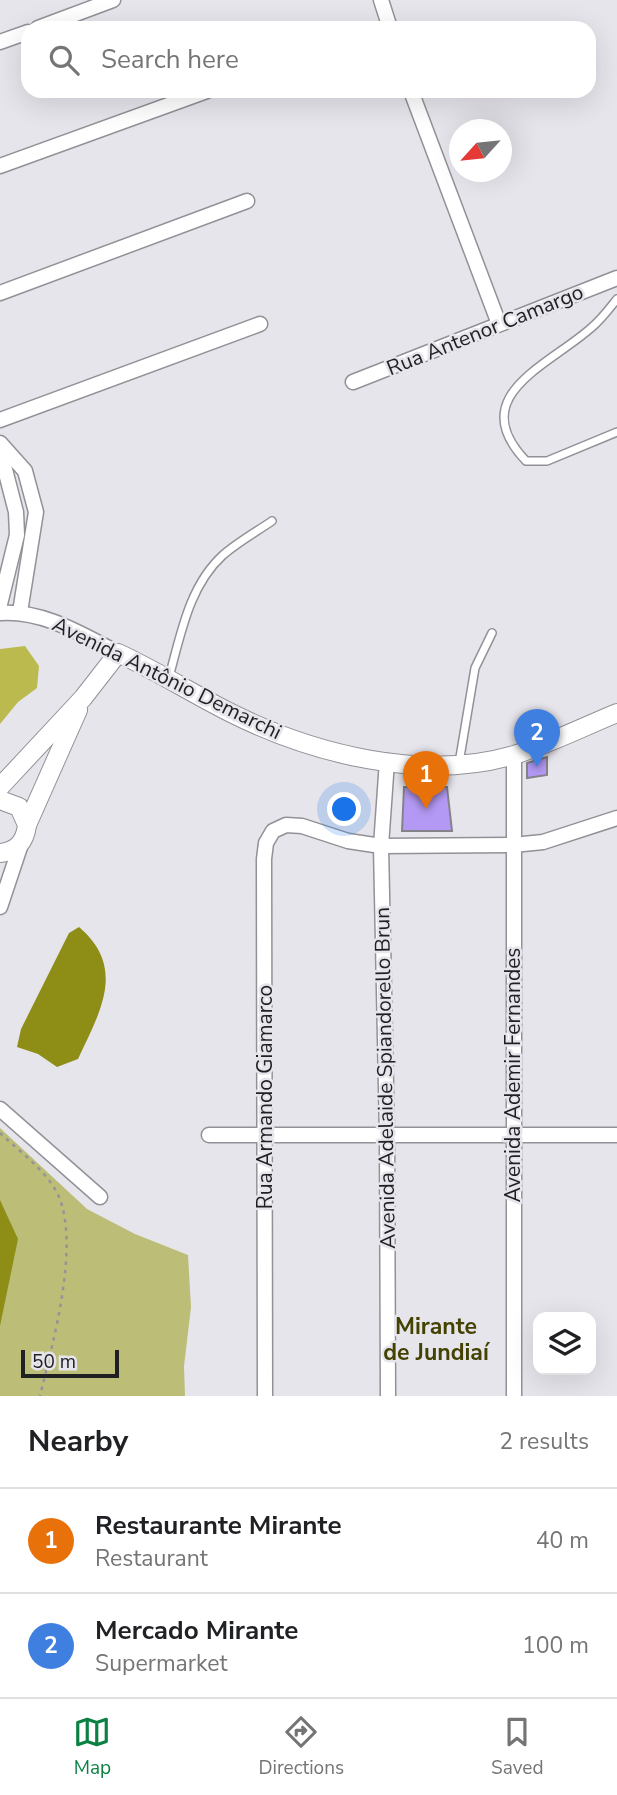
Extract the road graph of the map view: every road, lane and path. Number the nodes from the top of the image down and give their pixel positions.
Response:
1 (113, 0) edge
2 (381, 0) edge
3 (57, 21) edge
4 (388, 21) edge
5 (21, 35) edge
6 (0, 43) edge
7 (188, 98) edge
8 (414, 98) edge
9 (0, 166) edge
10 (247, 201) dead end
11 (617, 278) edge
12 (0, 293) edge
13 (617, 299) edge
14 (260, 324) dead end
15 (499, 324) junction
16 (354, 382) dead end
17 (0, 420) edge
18 (617, 432) edge
19 (0, 443) edge
20 (0, 450) edge
21 (272, 521) dead end
22 (0, 604) edge
23 (20, 612) junction
24 (0, 613) edge
25 (492, 633) dead end
26 (118, 653) junction
27 (169, 677) junction
28 (83, 698) junction
29 (617, 713) edge
30 (514, 755) junction
31 (387, 761) junction
32 (459, 764) junction
33 (0, 787) edge
34 (0, 800) edge
35 (617, 818) edge
36 (27, 825) junction
37 (21, 844) junction
38 (513, 845) junction
39 (380, 846) junction
40 (0, 853) edge
41 (0, 907) edge
42 (0, 1109) edge
43 (0, 1133) edge
44 (209, 1135) dead end
45 (265, 1135) junction
46 (387, 1135) junction
47 (513, 1135) junction
48 (617, 1135) edge
49 (100, 1197) dead end
50 (40, 1396) edge
51 (265, 1396) edge
52 (388, 1396) edge
53 (513, 1396) edge

1 - 3 street
2 - 4 street
5 - 6 street
7 - 9 street
8 - 15 street
10 - 12 street
11 - 15 street, Rua Antenor Camargo
13 - 18 lane
14 - 17 street
15 - 16 street, Rua Antenor Camargo
19 - 23 street
20 - 22 street
21 - 27 lane
23 - 24 street, Avenida Antônio Demarchi
23 - 26 street, Avenida Antônio Demarchi
25 - 32 lane
26 - 27 street, Avenida Antônio Demarchi
26 - 28 street
27 - 31 street, Avenida Antônio Demarchi
28 - 33 street
28 - 36 street
29 - 30 street, Avenida Antônio Demarchi
30 - 32 street, Avenida Antônio Demarchi
30 - 38 street, Avenida Ademir Fernandes
31 - 32 street, Avenida Antônio Demarchi
31 - 39 street, Avenida Adelaide Spiandorello Brun
34 - 36 street
35 - 38 street
36 - 37 street
37 - 40 street
37 - 41 street
38 - 39 street
38 - 47 street, Avenida Ademir Fernandes
39 - 45 street, Rua Armando Giamarco
39 - 46 street, Avenida Adelaide Spiandorello Brun
42 - 49 street
43 - 50 path
44 - 45 street
45 - 46 street
45 - 51 street, Rua Armando Giamarco
46 - 47 street
46 - 52 street, Avenida Adelaide Spiandorello Brun
47 - 48 street
47 - 53 street, Avenida Ademir Fernandes

